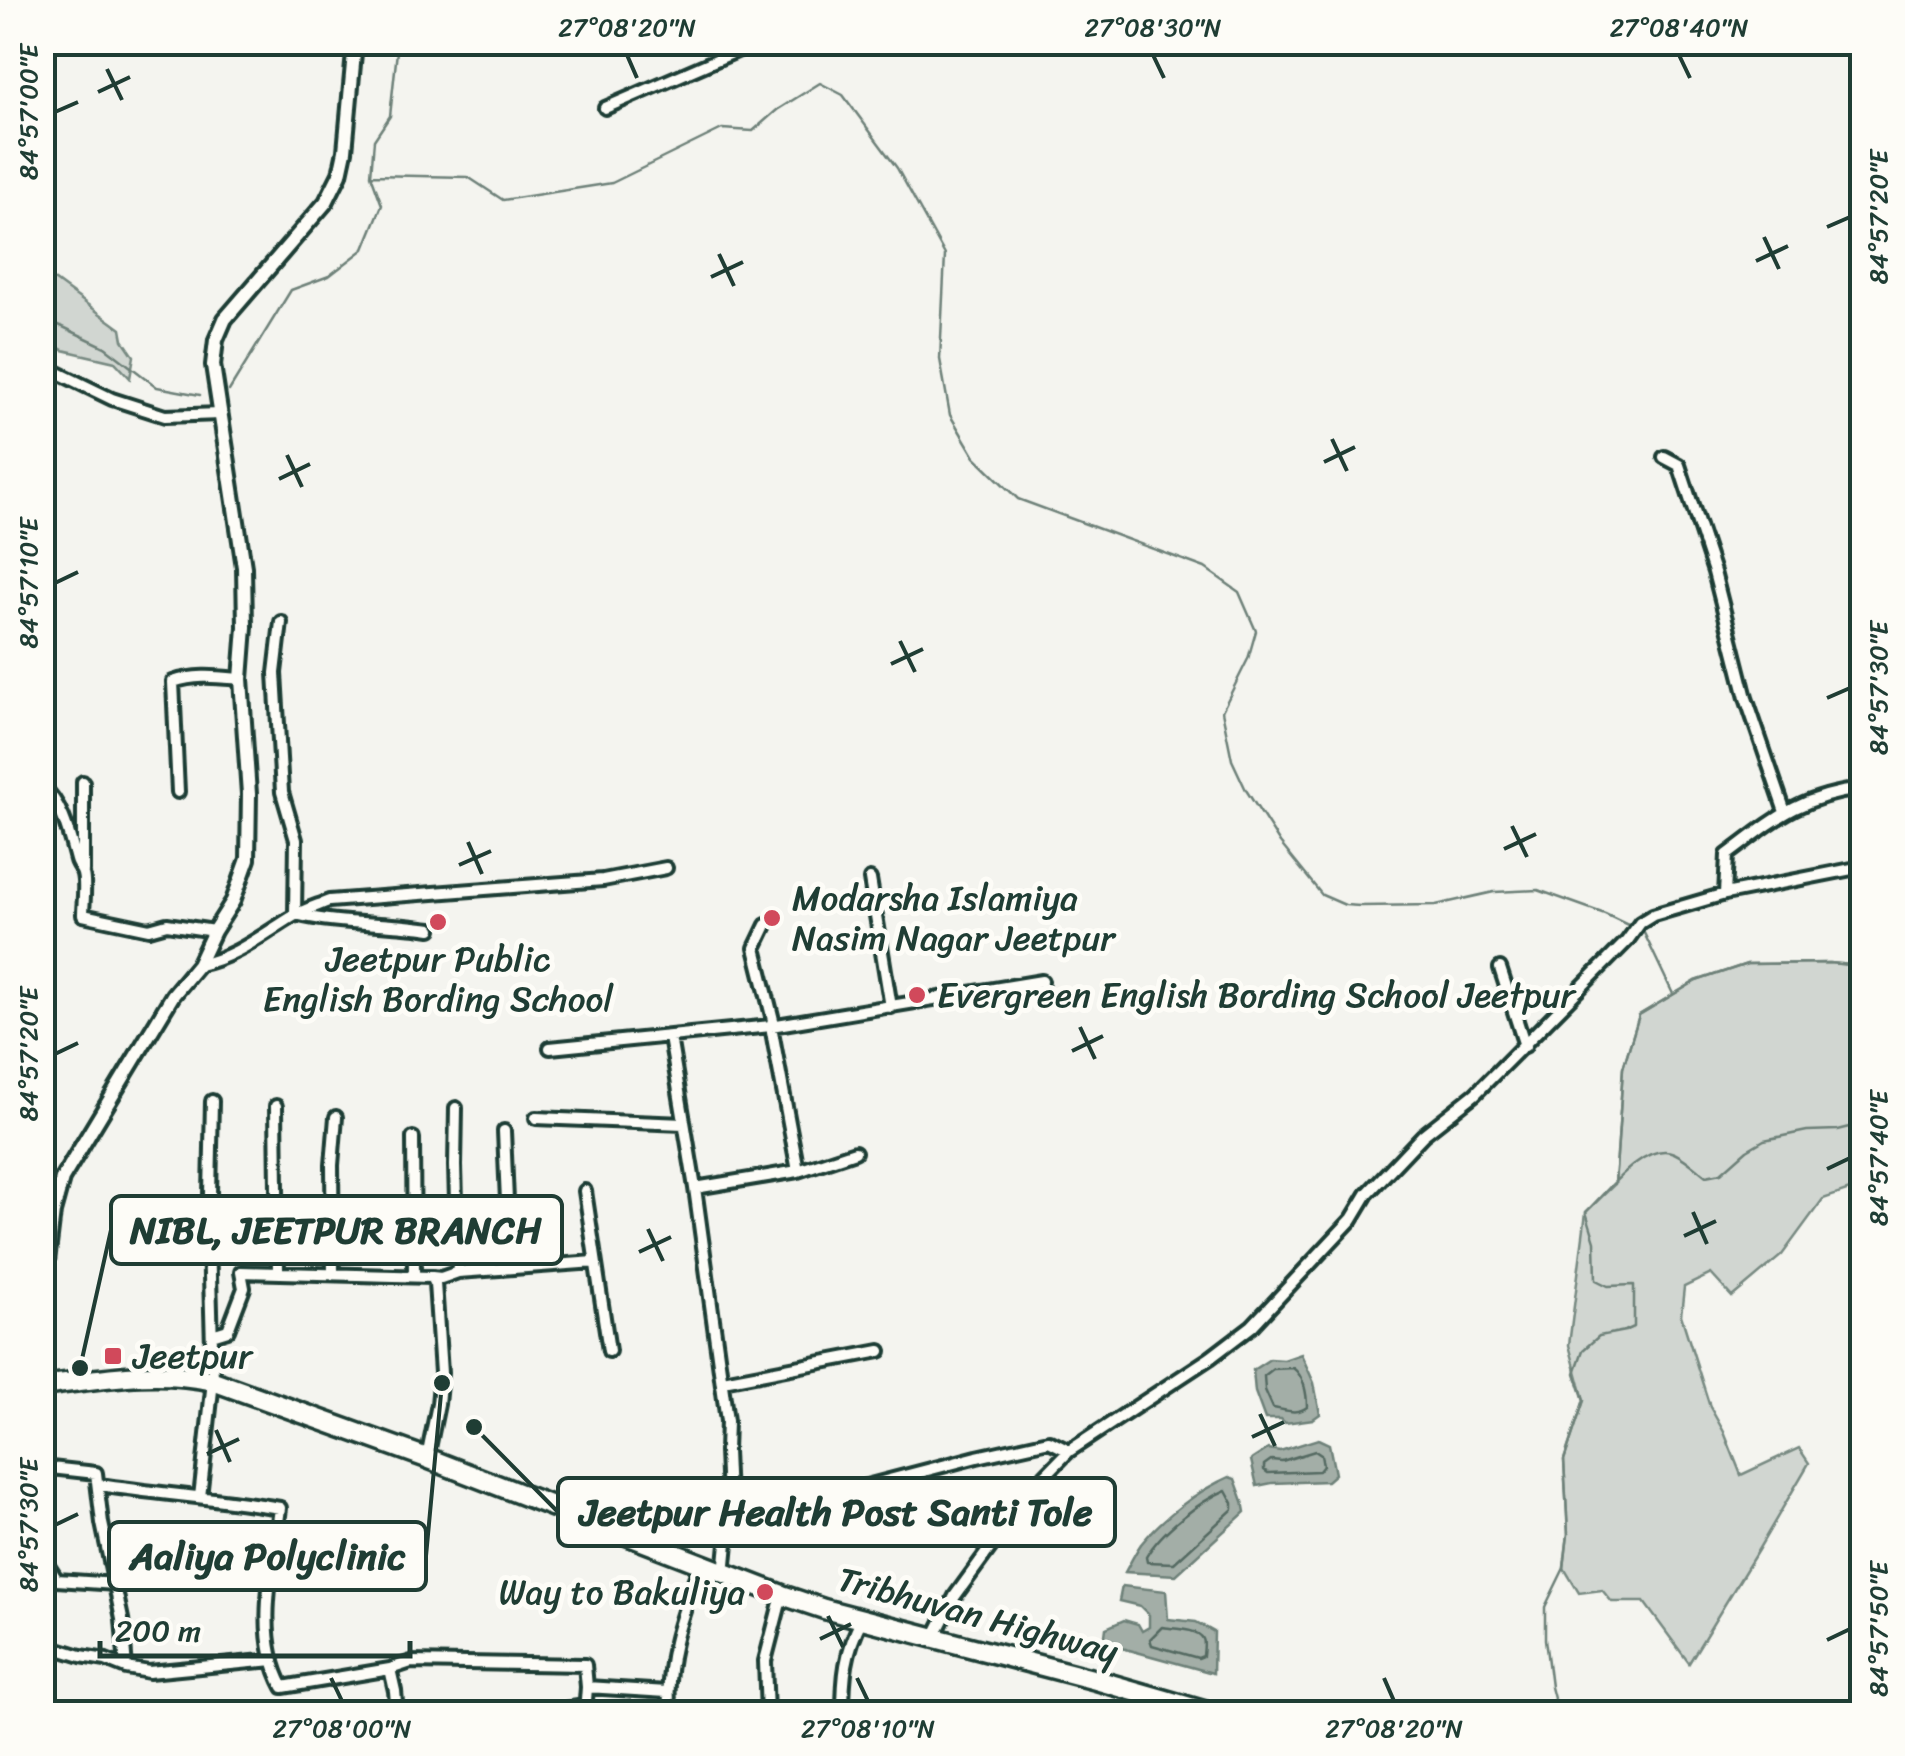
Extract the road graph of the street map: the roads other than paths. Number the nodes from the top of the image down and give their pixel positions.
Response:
1 (355, 42) edge
2 (745, 42) edge
3 (605, 108) dead end
4 (42, 365) edge
5 (220, 414) junction
6 (1664, 457) dead end
7 (281, 622) dead end
8 (240, 679) junction
9 (84, 782) dead end
10 (42, 786) edge
11 (1862, 789) edge
12 (178, 792) dead end
13 (1785, 812) junction
14 (1862, 867) edge
15 (666, 868) dead end
16 (83, 873) junction
17 (870, 879) dead end
18 (1725, 894) junction
19 (296, 914) junction
20 (766, 925) dead end
21 (431, 929) dead end
22 (214, 931) junction
23 (198, 966) junction
24 (1500, 968) dead end
25 (1042, 981) dead end
26 (891, 1006) junction
27 (770, 1026) junction
28 (670, 1038) junction
29 (1525, 1046) junction
30 (550, 1048) dead end
31 (212, 1101) dead end
32 (276, 1106) dead end
33 (456, 1108) dead end
34 (336, 1117) dead end
35 (536, 1118) dead end
36 (684, 1124) junction
37 (504, 1131) dead end
38 (413, 1138) dead end
39 (855, 1152) dead end
40 (798, 1170) junction
41 (696, 1188) junction
42 (585, 1191) dead end
43 (49, 1199) edge
44 (595, 1262) junction
45 (506, 1268) junction
46 (278, 1271) junction
47 (458, 1272) junction
48 (333, 1273) junction
49 (414, 1275) junction
50 (432, 1276) junction
51 (42, 1303) edge
52 (212, 1335) junction
53 (880, 1350) dead end
54 (609, 1351) dead end
55 (212, 1381) junction
56 (723, 1381) junction
57 (42, 1386) edge
58 (1070, 1451) junction
59 (427, 1458) junction
60 (42, 1467) edge
61 (99, 1485) junction
62 (200, 1498) junction
63 (729, 1522) junction
64 (42, 1557) edge
65 (700, 1565) junction
66 (724, 1574) junction
67 (116, 1584) junction
68 (782, 1595) junction
69 (862, 1619) junction
70 (934, 1637) junction
71 (42, 1644) edge
72 (273, 1660) junction
73 (126, 1668) junction
74 (390, 1669) junction
75 (587, 1687) junction
76 (667, 1692) junction
77 (585, 1710) edge
78 (397, 1714) edge
79 (531, 1714) edge
80 (670, 1714) edge
81 (767, 1714) edge
82 (844, 1714) edge
83 (1214, 1714) edge

1 - 5 street
2 - 3 street
4 - 5 street
5 - 8 street
6 - 13 street
7 - 19 street
8 - 12 street
8 - 22 street
9 - 16 street
10 - 16 street
11 - 13 street
13 - 18 street
14 - 18 street
15 - 19 street
16 - 22 street
17 - 26 street
18 - 29 street
19 - 21 street
19 - 23 street
20 - 27 street
22 - 23 street
23 - 43 street
24 - 29 street
25 - 26 street
26 - 27 street
27 - 28 street
27 - 40 street
28 - 30 street
28 - 36 street
29 - 58 street
31 - 52 street
32 - 46 street
33 - 47 street
34 - 48 street
35 - 36 street
36 - 41 street
37 - 45 street
38 - 49 street
39 - 40 street
40 - 41 street
41 - 56 street
42 - 44 street
43 - 51 street
44 - 45 street
44 - 54 street
45 - 47 street
46 - 48 street
46 - 52 street
47 - 50 street
48 - 49 street
49 - 50 street
50 - 59 street
52 - 55 street
53 - 56 street
55 - 57 highway, Tribhuvan Highway
55 - 59 highway, Tribhuvan Highway
55 - 62 street
56 - 63 street
58 - 63 street
58 - 70 street
59 - 65 highway, Tribhuvan Highway
60 - 61 street
61 - 62 street
61 - 67 street
62 - 72 street
63 - 66 street
64 - 67 street
65 - 66 highway, Tribhuvan Highway
65 - 76 street
66 - 68 highway, Tribhuvan Highway
67 - 73 street
68 - 69 highway, Tribhuvan Highway
68 - 81 street
69 - 70 highway, Tribhuvan Highway
69 - 82 street
70 - 83 highway, Tribhuvan Highway
71 - 73 street
72 - 73 street
72 - 74 street
74 - 75 street
74 - 78 street
75 - 76 street
75 - 77 street
76 - 80 street
77 - 79 street

